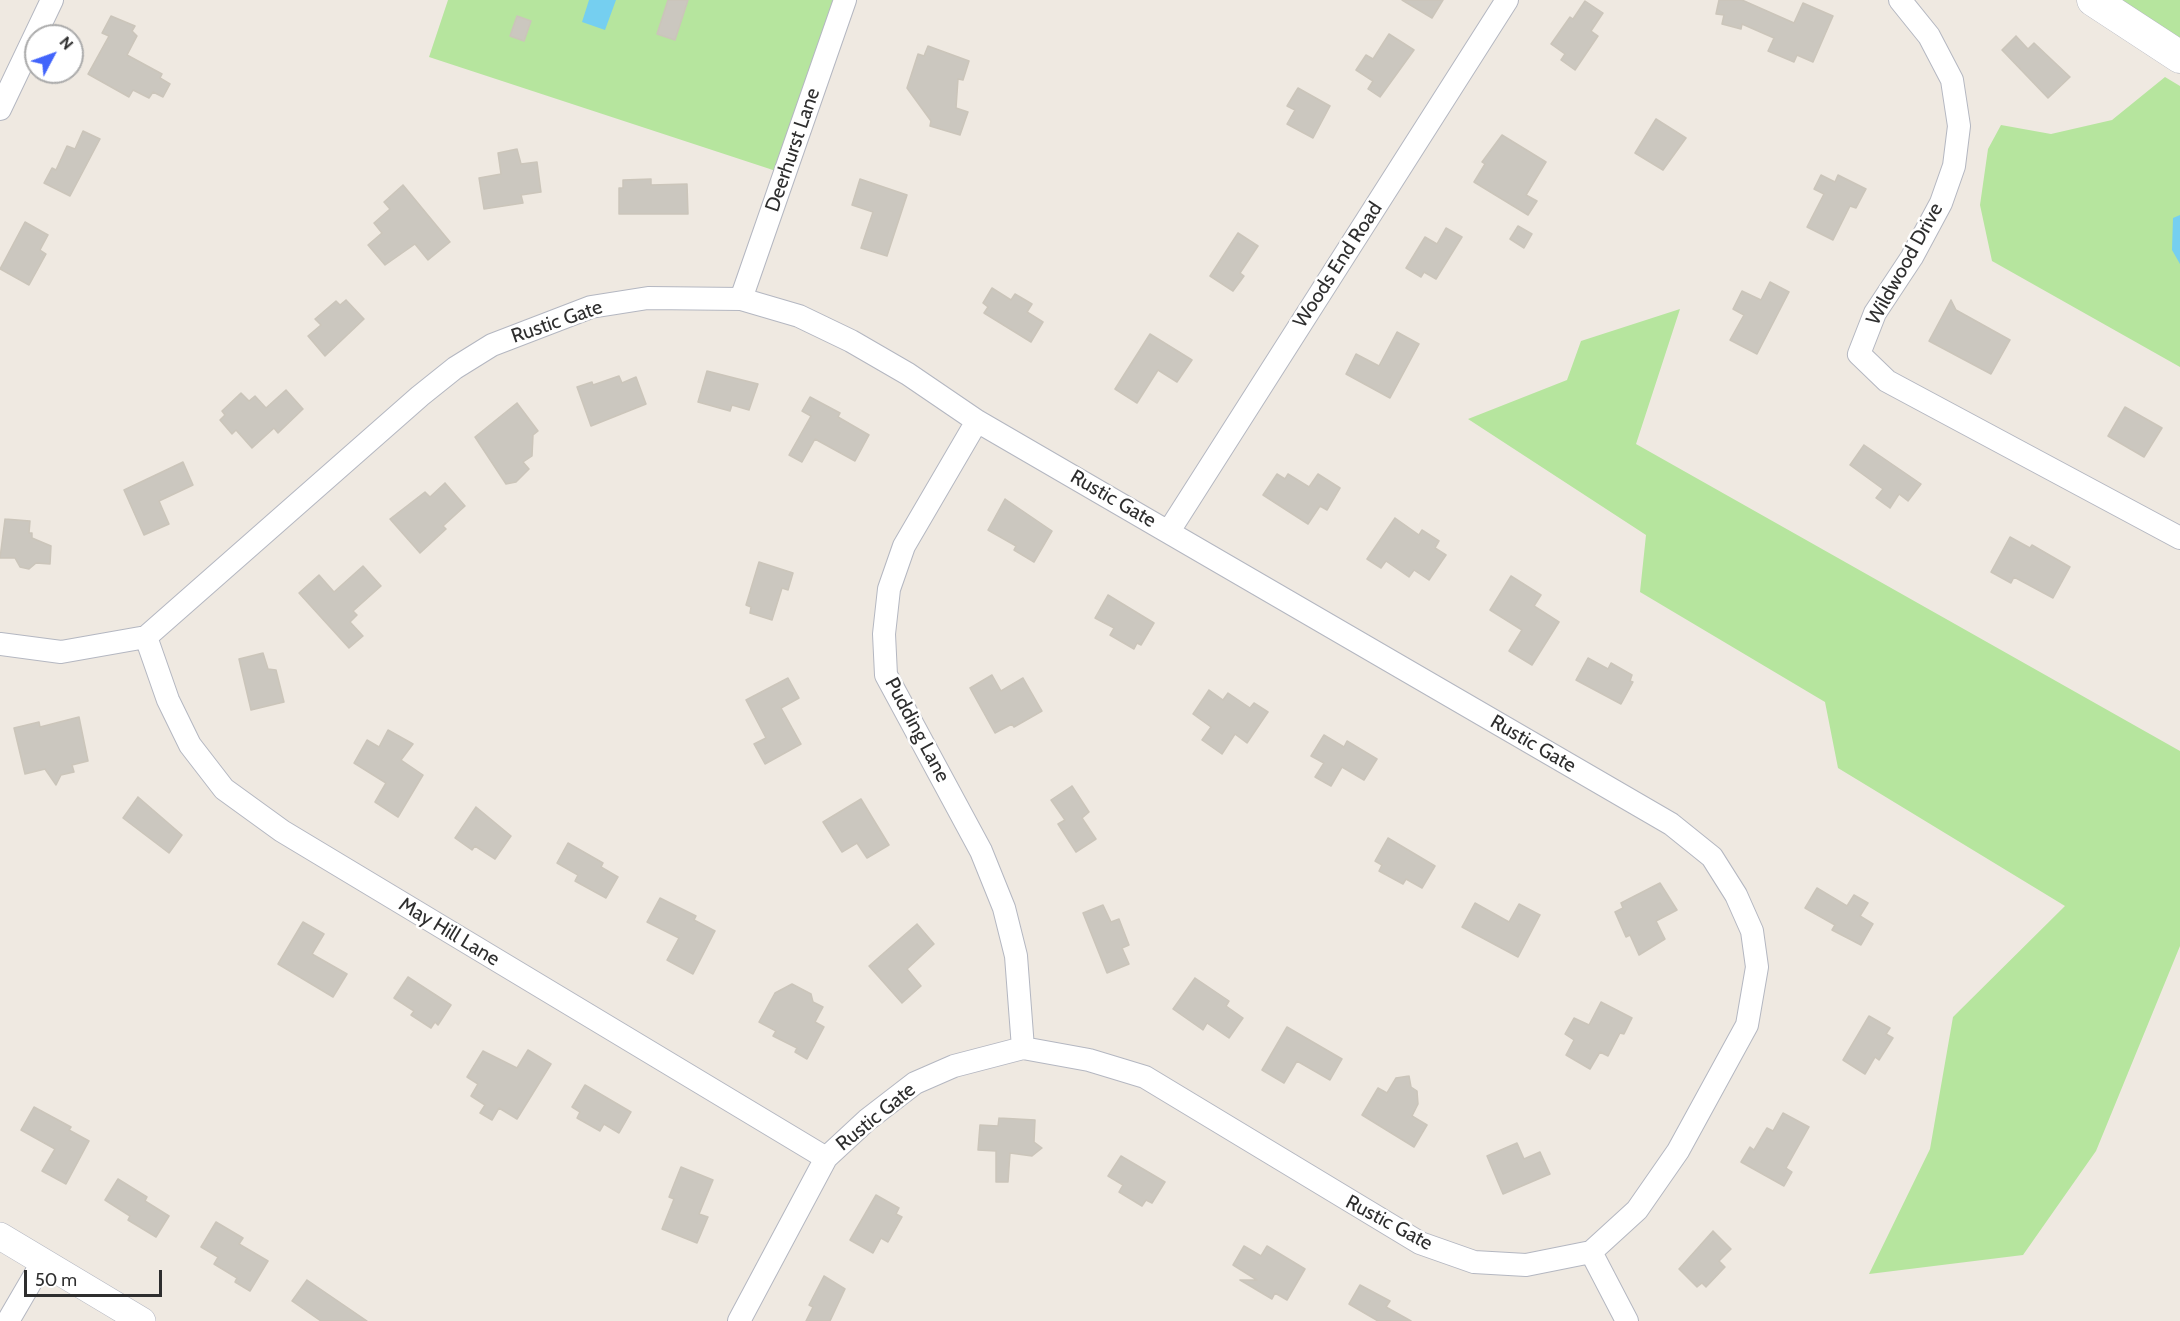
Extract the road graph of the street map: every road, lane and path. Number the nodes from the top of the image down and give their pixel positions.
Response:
1 (52, 0) edge
2 (845, 0) edge
3 (1507, 0) edge
4 (1900, 0) edge
5 (2092, 0) edge
6 (2180, 57) edge
7 (0, 108) edge
8 (741, 299) junction
9 (977, 420) junction
10 (1169, 531) junction
11 (2180, 538) edge
12 (146, 637) junction
13 (0, 644) edge
14 (1023, 1048) junction
15 (826, 1158) junction
16 (0, 1236) edge
17 (1591, 1252) junction
18 (43, 1261) junction
19 (8, 1321) edge
20 (142, 1321) edge
21 (739, 1321) edge
22 (1627, 1321) edge

1 - 7 street
2 - 8 street, Deerhurst Lane
3 - 10 street, Woods End Road
4 - 11 street, Wildwood Drive
5 - 6 main road
8 - 9 street, Rustic Gate
8 - 12 street, Rustic Gate
9 - 10 street, Rustic Gate
9 - 14 street, Pudding Lane
10 - 17 street, Rustic Gate
12 - 13 street
12 - 15 street, May Hill Lane
14 - 15 street, Rustic Gate
14 - 17 street, Rustic Gate
15 - 21 street, Rustic Gate
16 - 18 street
17 - 22 street
18 - 19 street
18 - 20 street

